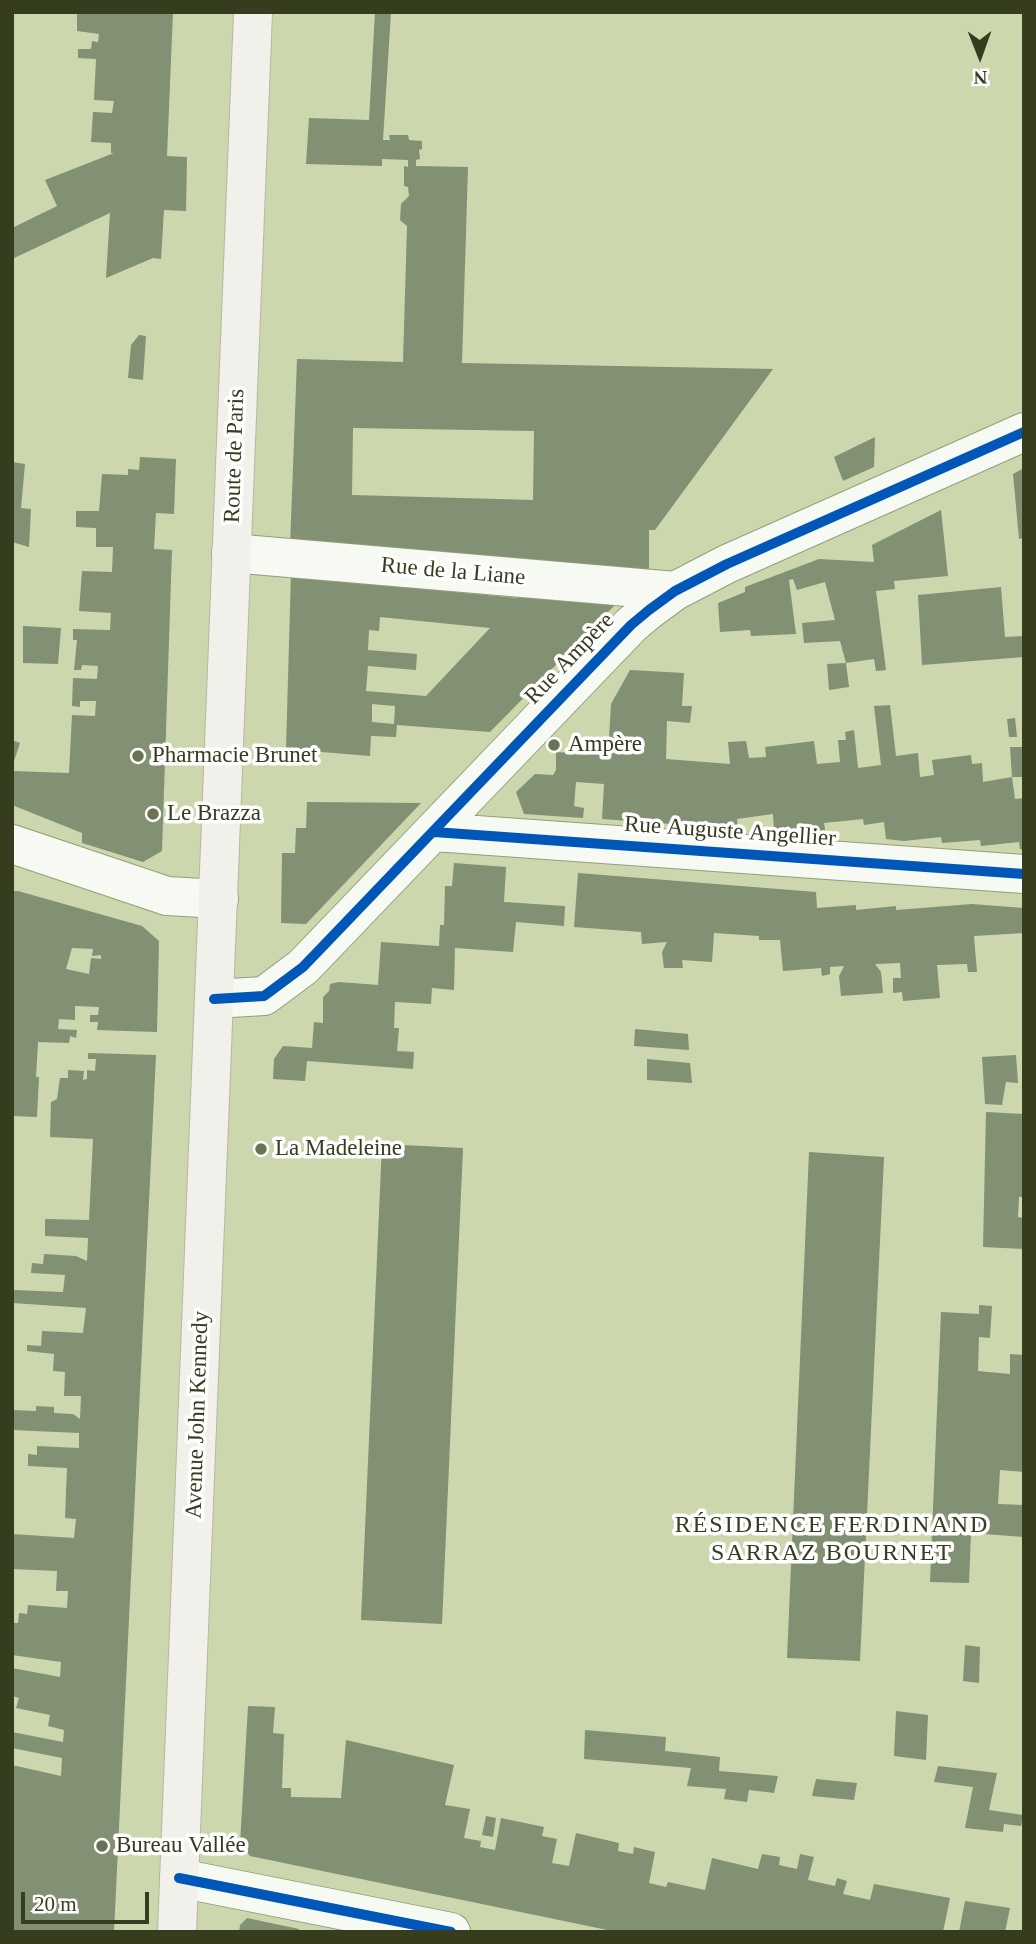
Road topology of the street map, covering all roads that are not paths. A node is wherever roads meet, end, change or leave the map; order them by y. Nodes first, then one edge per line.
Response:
1 (253, 12) edge
2 (1024, 432) edge
3 (231, 553) junction
4 (676, 591) junction
5 (434, 832) junction
6 (12, 844) edge
7 (1024, 874) edge
8 (219, 899) junction
9 (214, 999) junction
10 (179, 1878) junction
11 (177, 1932) edge
12 (451, 1932) edge

1 - 3 main road, Route de Paris
2 - 4 street, Rue Ampère
3 - 4 street, Rue de la Liane
3 - 8 main road, Route de Paris
4 - 5 street, Rue Ampère
5 - 7 street, Rue Auguste Angellier
5 - 9 street, Rue Ampère
6 - 8 street
8 - 9 main road, Avenue John Kennedy
9 - 10 main road, Avenue John Kennedy
10 - 11 main road, Avenue John Kennedy
10 - 12 street

